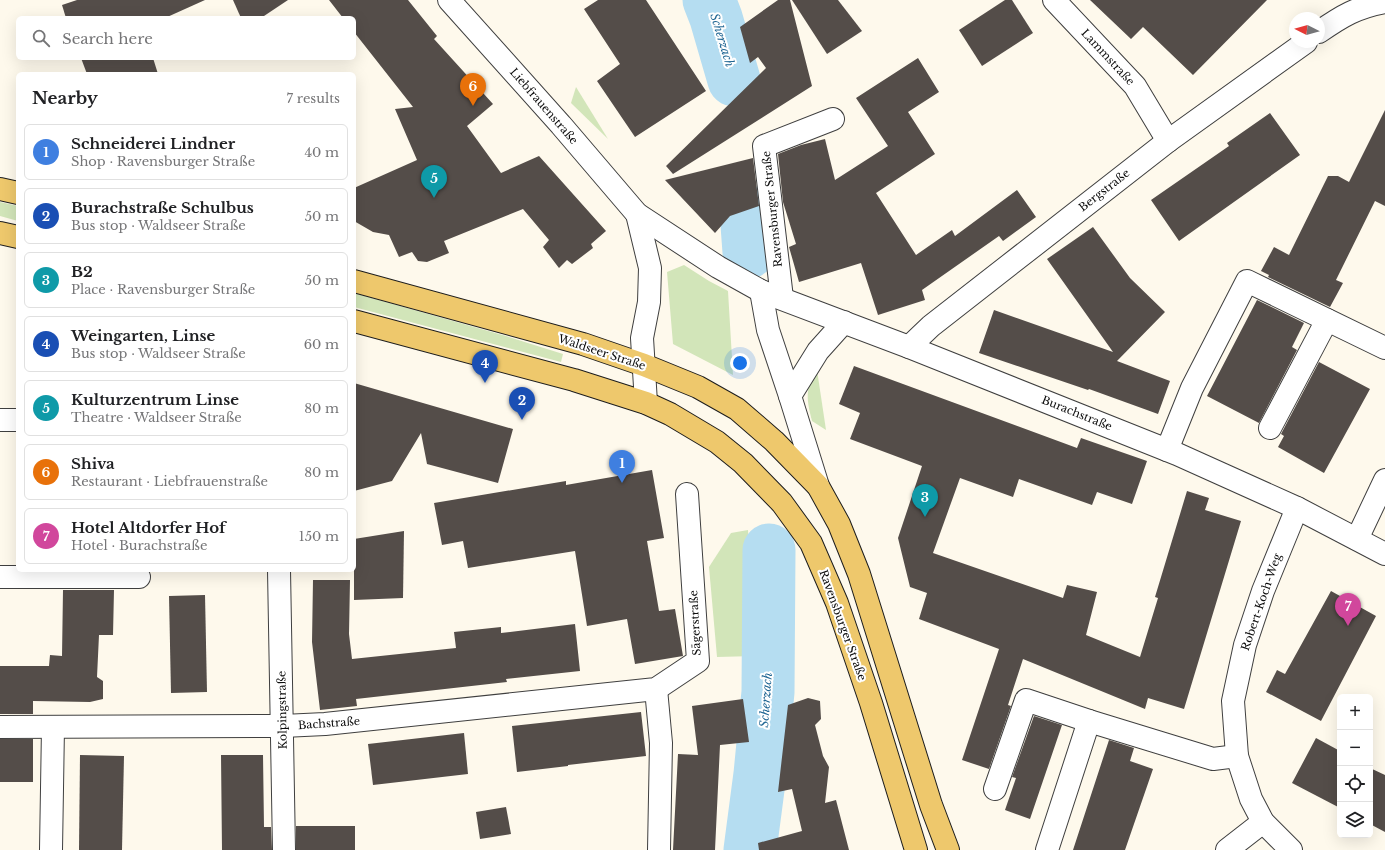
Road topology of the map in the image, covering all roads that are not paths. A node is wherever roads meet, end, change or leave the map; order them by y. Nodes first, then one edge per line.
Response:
1 (449, 0) edge
2 (1054, 0) edge
3 (1385, 2) edge
4 (1325, 28) edge
5 (1298, 48) edge
6 (833, 119) dead end
7 (1168, 141) junction
8 (0, 188) edge
9 (16, 192) edge
10 (637, 214) junction
11 (0, 233) edge
12 (16, 237) edge
13 (356, 282) edge
14 (761, 290) junction
15 (782, 298) junction
16 (1327, 320) junction
17 (356, 322) edge
18 (844, 322) junction
19 (909, 346) junction
20 (1385, 348) edge
21 (644, 365) junction
22 (790, 396) junction
23 (646, 403) junction
24 (0, 420) edge
25 (16, 420) edge
26 (1270, 428) dead end
27 (1167, 450) junction
28 (1385, 480) edge
29 (818, 486) junction
30 (687, 494) dead end
31 (1297, 508) junction
32 (1357, 539) junction
33 (1385, 554) edge
34 (279, 572) edge
35 (0, 576) edge
36 (139, 577) dead end
37 (656, 689) junction
38 (1090, 721) junction
39 (283, 726) junction
40 (0, 727) edge
41 (53, 728) junction
42 (1237, 756) junction
43 (995, 789) dead end
44 (1263, 822) junction
45 (51, 850) edge
46 (284, 850) edge
47 (659, 850) edge
48 (916, 850) edge
49 (948, 850) edge
50 (1047, 850) edge
51 (1227, 850) edge
52 (1291, 850) edge

1 - 10 street, Liebfrauenstraße
2 - 7 street, Lammstraße
3 - 4 street
5 - 7 street, Bergstraße
6 - 15 street, Ravensburger Straße
7 - 19 street, Bergstraße
8 - 9 main road
10 - 14 street, Liebfrauenstraße
10 - 21 street, Liebfrauenstraße
11 - 12 main road
13 - 21 main road, Waldseer Straße
14 - 15 street, Burachstraße
14 - 22 street
15 - 18 street, Burachstraße
16 - 20 street
16 - 26 street
16 - 27 street
17 - 23 main road
18 - 19 street, Burachstraße
18 - 22 street
19 - 27 street, Burachstraße
21 - 23 street, Liebfrauenstraße
21 - 29 main road, Waldseer Straße
22 - 29 street
23 - 48 main road, Ravensburger Straße
24 - 25 street
27 - 31 street, Burachstraße
28 - 32 street
29 - 49 main road
30 - 37 street, Sägerstraße
31 - 32 street, Burachstraße
31 - 42 street, Robert-Koch-Weg
32 - 33 street, Burachstraße
34 - 39 street, Kolpingstraße
35 - 36 street
37 - 39 street, Bachstraße
37 - 47 street
38 - 42 street
38 - 43 street
38 - 50 street
39 - 41 street, Bachstraße
39 - 46 street, Kolpingstraße
40 - 41 street, Bachstraße
41 - 45 street
42 - 44 street, Robert-Koch-Weg
44 - 51 street
44 - 52 street, Robert-Koch-Weg

